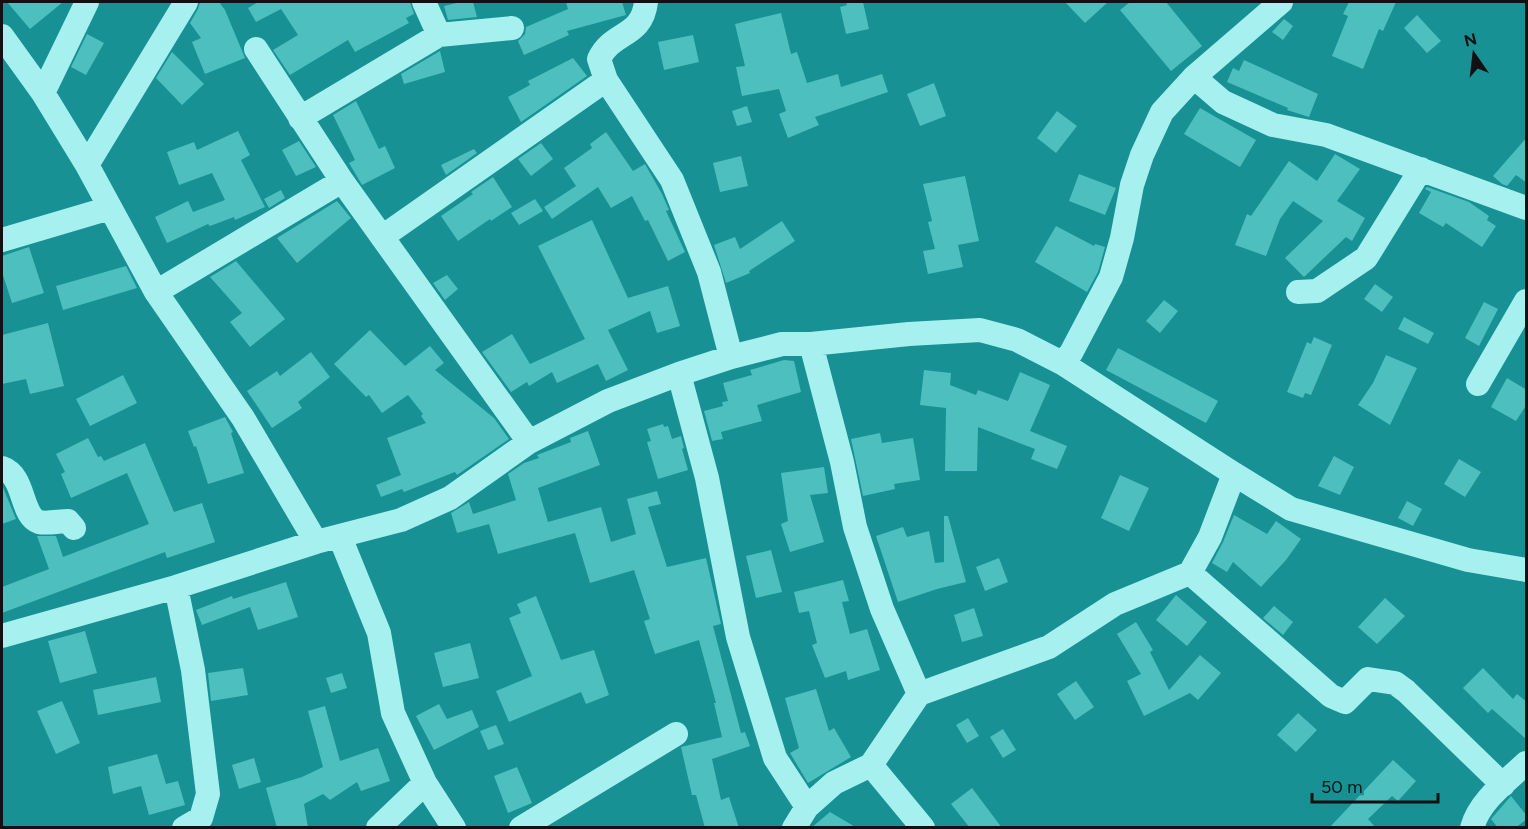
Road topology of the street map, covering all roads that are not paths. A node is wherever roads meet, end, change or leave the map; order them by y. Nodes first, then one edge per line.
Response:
1 (87, 2) edge
2 (186, 2) edge
3 (424, 2) edge
4 (646, 2) edge
5 (1281, 2) edge
6 (512, 28) dead end
7 (439, 35) junction
8 (2, 36) edge
9 (256, 49) dead end
10 (1194, 77) junction
11 (606, 80) junction
12 (43, 93) junction
13 (300, 118) junction
14 (87, 165) junction
15 (1420, 169) junction
16 (342, 181) junction
17 (110, 208) junction
18 (1527, 208) edge
19 (382, 237) junction
20 (2, 240) edge
21 (156, 292) junction
22 (1299, 292) dead end
23 (1527, 301) edge
24 (811, 344) junction
25 (731, 357) junction
26 (1062, 363) junction
27 (679, 374) junction
28 (1478, 384) dead end
29 (529, 441) junction
30 (2, 468) edge
31 (1234, 474) junction
32 (74, 528) dead end
33 (340, 537) junction
34 (316, 542) junction
35 (1527, 570) edge
36 (1190, 573) junction
37 (176, 587) junction
38 (2, 636) edge
39 (919, 694) junction
40 (676, 734) dead end
41 (1527, 763) edge
42 (871, 765) junction
43 (425, 783) junction
44 (1503, 784) junction
45 (807, 807) junction
46 (184, 828) edge
47 (378, 828) edge
48 (454, 828) edge
49 (521, 828) edge
50 (794, 828) edge
51 (923, 828) edge
52 (1472, 828) edge

1 - 12 street
2 - 14 street
3 - 7 street
4 - 11 street
5 - 10 street
6 - 7 street
7 - 13 street
8 - 12 street
9 - 13 street
10 - 15 street
10 - 26 street
11 - 19 street
11 - 25 street
12 - 14 street
13 - 16 street
14 - 17 street
15 - 18 street
15 - 22 street
16 - 19 street
16 - 21 street
17 - 20 street
17 - 21 street
19 - 29 street
21 - 34 street
23 - 28 street
24 - 25 street
24 - 26 street
24 - 39 street
25 - 27 street
26 - 31 street
27 - 29 street
27 - 45 street
29 - 33 street
30 - 32 street
31 - 35 street
31 - 36 street
33 - 34 street
33 - 43 street
34 - 37 street
36 - 39 street
36 - 44 street
37 - 38 street
37 - 46 street
39 - 42 street
40 - 49 street
41 - 44 street
42 - 45 street
42 - 51 street
43 - 47 street
43 - 48 street
44 - 52 street
45 - 50 street

